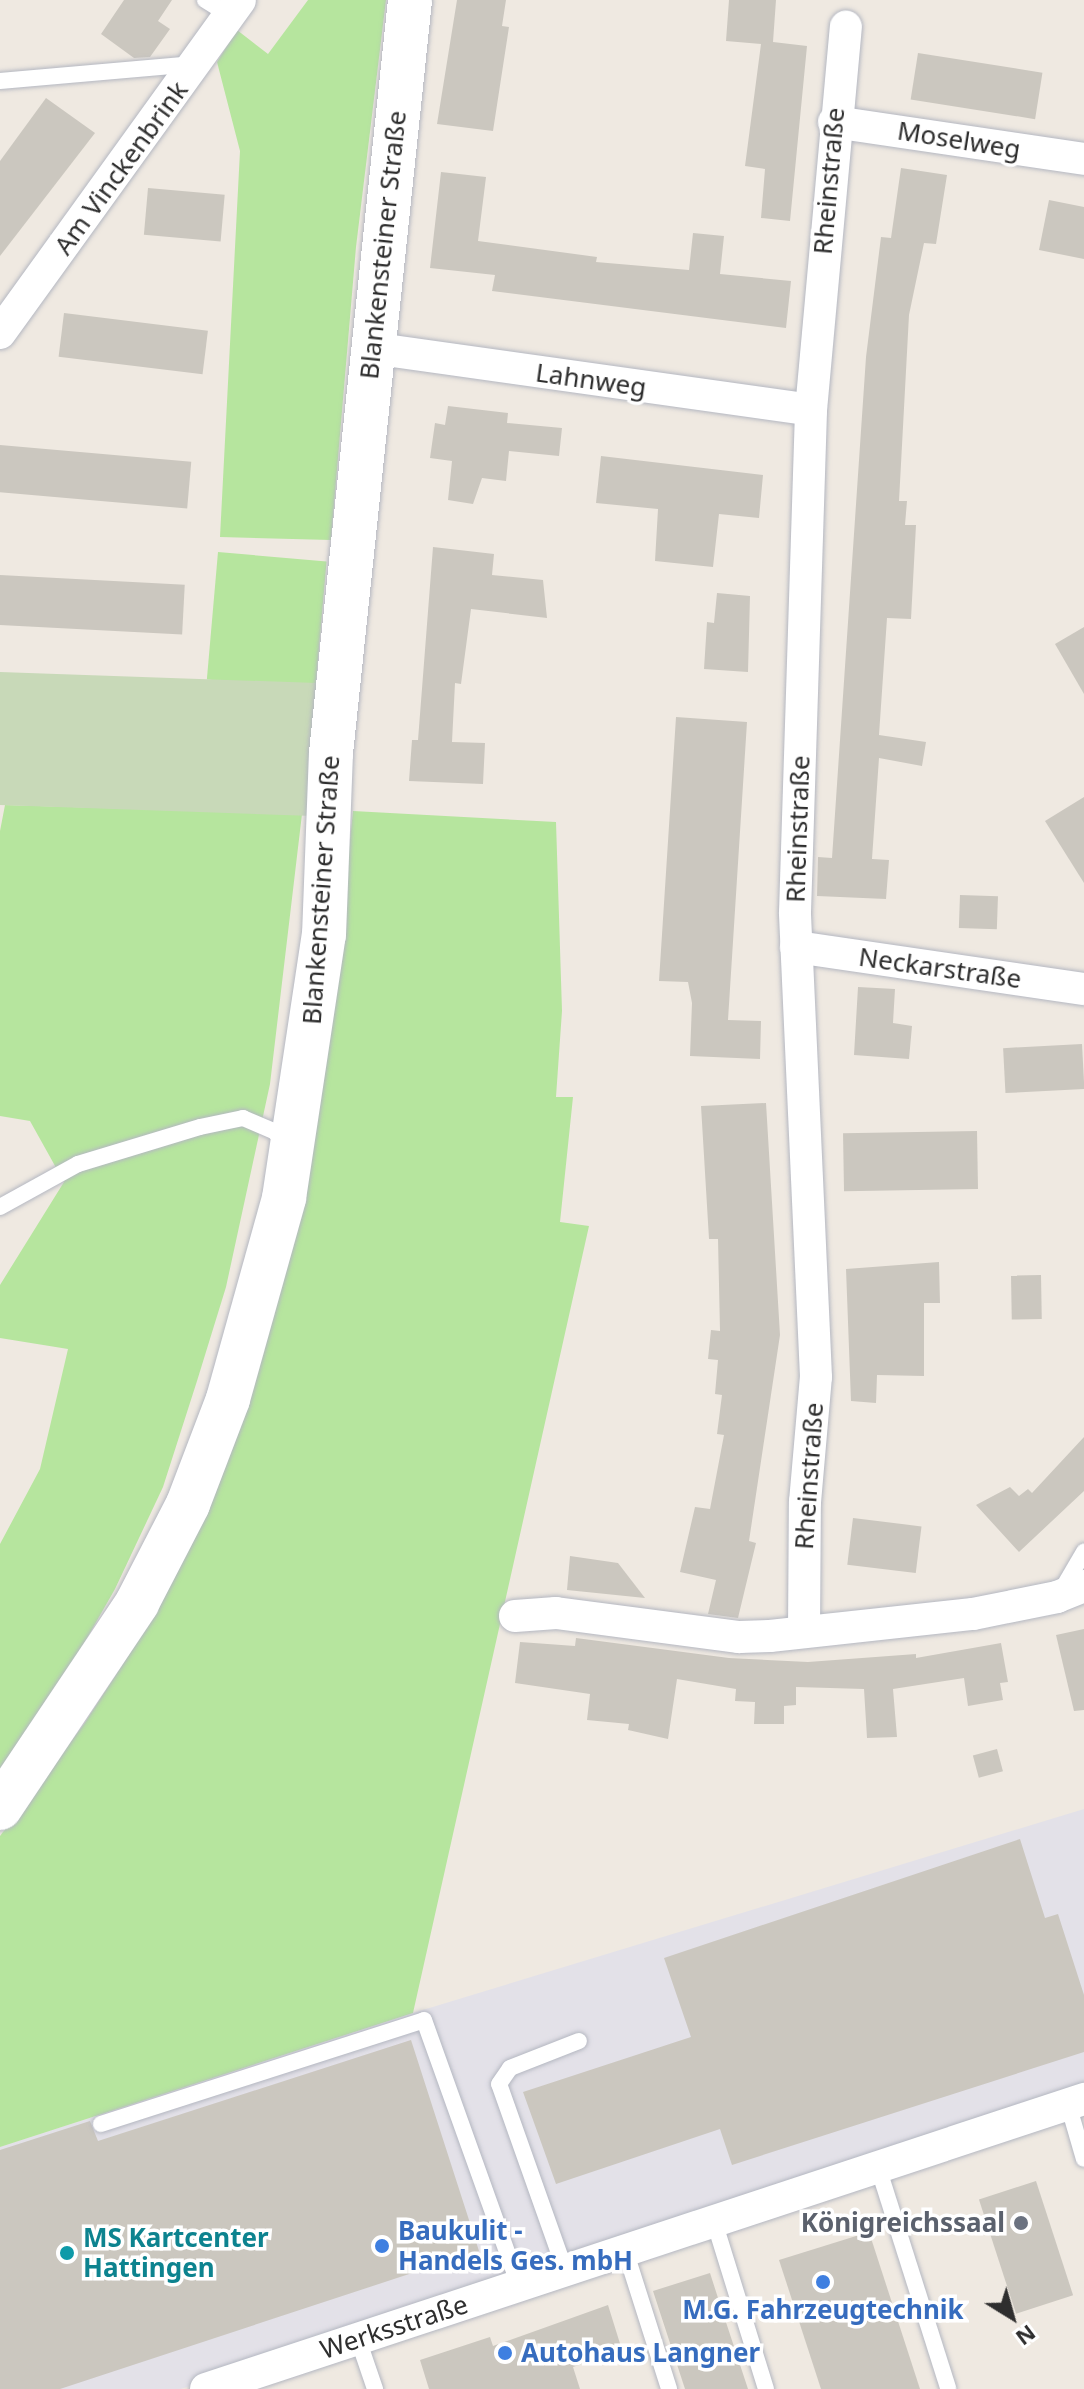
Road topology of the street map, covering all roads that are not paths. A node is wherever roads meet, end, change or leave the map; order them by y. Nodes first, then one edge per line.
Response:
1 (410, 0) edge
2 (225, 5) edge
3 (846, 27) dead end
4 (195, 64) junction
5 (0, 81) edge
6 (834, 122) junction
7 (1084, 159) edge
8 (0, 333) edge
9 (371, 348) junction
10 (811, 410) junction
11 (796, 947) junction
12 (1084, 989) edge
13 (293, 1149) junction
14 (0, 1207) edge
15 (1084, 1552) edge
16 (1071, 1592) edge
17 (515, 1616) dead end
18 (804, 1631) junction
19 (0, 1808) edge
20 (579, 2041) dead end
21 (1076, 2101) edge
22 (101, 2124) dead end
23 (1084, 2159) edge
24 (878, 2167) junction
25 (714, 2221) junction
26 (625, 2250) junction
27 (565, 2270) junction
28 (519, 2286) junction
29 (358, 2339) junction
30 (948, 2388) edge
31 (206, 2389) edge
32 (375, 2389) edge
33 (669, 2389) edge
34 (766, 2389) edge

1 - 9 main road, Blankensteiner Straße
2 - 4 street, Am Vinckenbrink
3 - 6 street, Rheinstraße
4 - 5 lane
4 - 8 street, Am Vinckenbrink
6 - 7 street, Moselweg
6 - 10 street, Rheinstraße
9 - 10 street, Lahnweg
9 - 13 main road, Blankensteiner Straße
10 - 11 street, Rheinstraße
11 - 12 street, Neckarstraße
11 - 18 street, Rheinstraße
13 - 14 lane
13 - 19 main road, Blankensteiner Straße
15 - 16 lane
16 - 18 street
17 - 18 street
20 - 27 lane
21 - 23 lane
21 - 24 street, Werksstraße
22 - 28 lane
24 - 25 street, Werksstraße
24 - 30 lane
25 - 26 street, Werksstraße
25 - 34 lane
26 - 27 street, Werksstraße
26 - 33 lane
27 - 28 street, Werksstraße
28 - 29 street, Werksstraße
29 - 31 street, Werksstraße
29 - 32 lane

